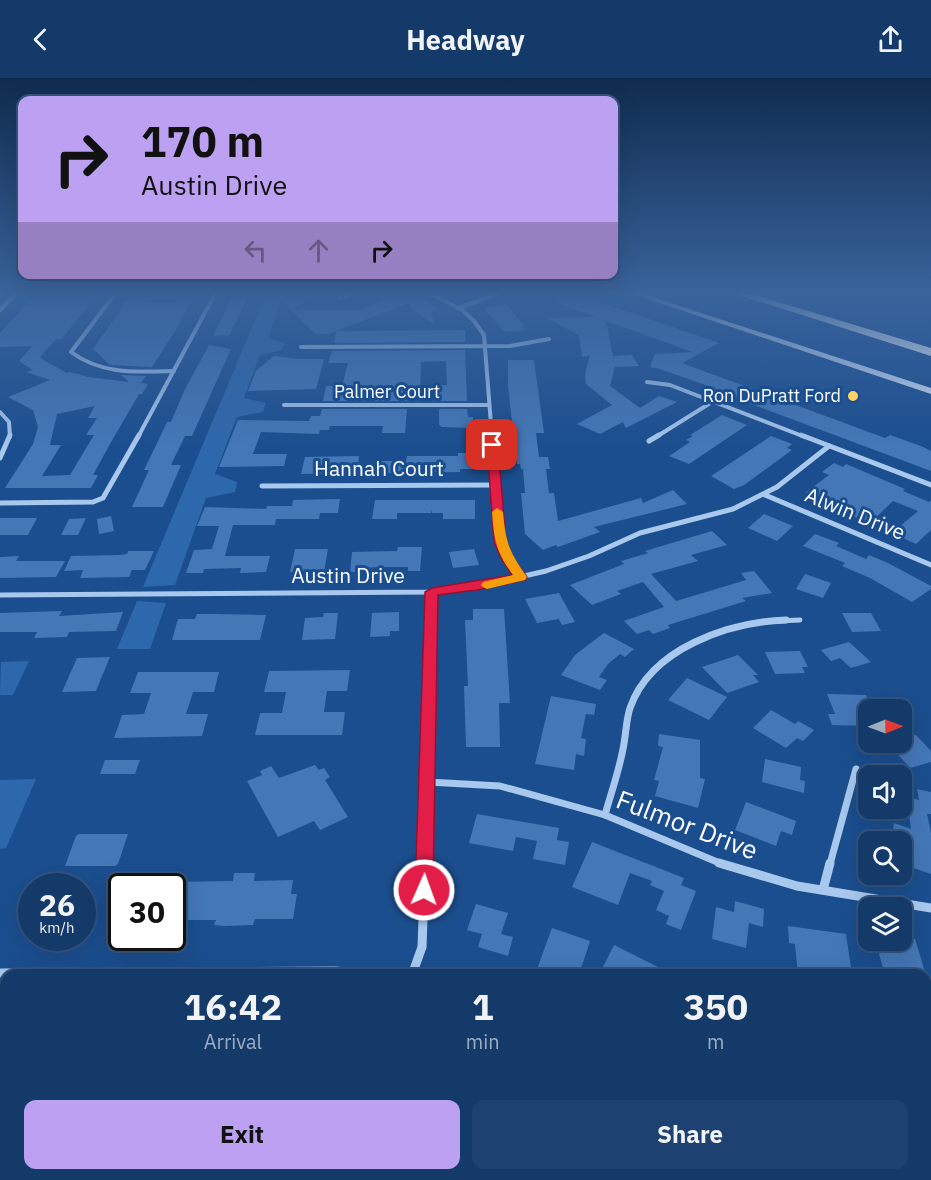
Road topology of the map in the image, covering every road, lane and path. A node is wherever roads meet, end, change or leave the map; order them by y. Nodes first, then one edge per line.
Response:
1 (76, 345) edge
2 (188, 345) edge
3 (498, 345) edge
4 (792, 345) edge
5 (909, 345) edge
6 (486, 346) junction
7 (301, 347) dead end
8 (931, 352) edge
9 (174, 371) junction
10 (647, 382) dead end
11 (931, 391) edge
12 (712, 402) junction
13 (284, 405) dead end
14 (489, 405) junction
15 (0, 412) edge
16 (649, 441) dead end
17 (829, 446) junction
18 (0, 458) edge
19 (495, 485) junction
20 (931, 485) edge
21 (262, 486) dead end
22 (765, 495) junction
23 (0, 503) edge
24 (931, 565) edge
25 (521, 577) junction
26 (432, 592) junction
27 (0, 595) edge
28 (800, 620) dead end
29 (856, 770) dead end
30 (428, 782) junction
31 (605, 815) junction
32 (823, 890) junction
33 (931, 908) edge
34 (414, 969) edge

1 - 9 street
2 - 9 street
3 - 6 street
4 - 11 street
5 - 8 highway
6 - 7 street
6 - 14 street
9 - 23 street
10 - 12 street
12 - 16 street
12 - 17 street
13 - 14 street, Palmer Court
14 - 19 street
15 - 18 street
17 - 20 street
17 - 22 street, Austin Drive
19 - 21 street, Hannah Court
19 - 25 street
22 - 24 street, Alwin Drive
22 - 25 street, Austin Drive
25 - 26 street, Austin Drive
26 - 27 street, Austin Drive
26 - 30 street
28 - 31 street
29 - 32 street
30 - 31 street, Fulmor Drive
30 - 34 street
31 - 32 street, Fulmor Drive
32 - 33 street, Fulmor Drive

